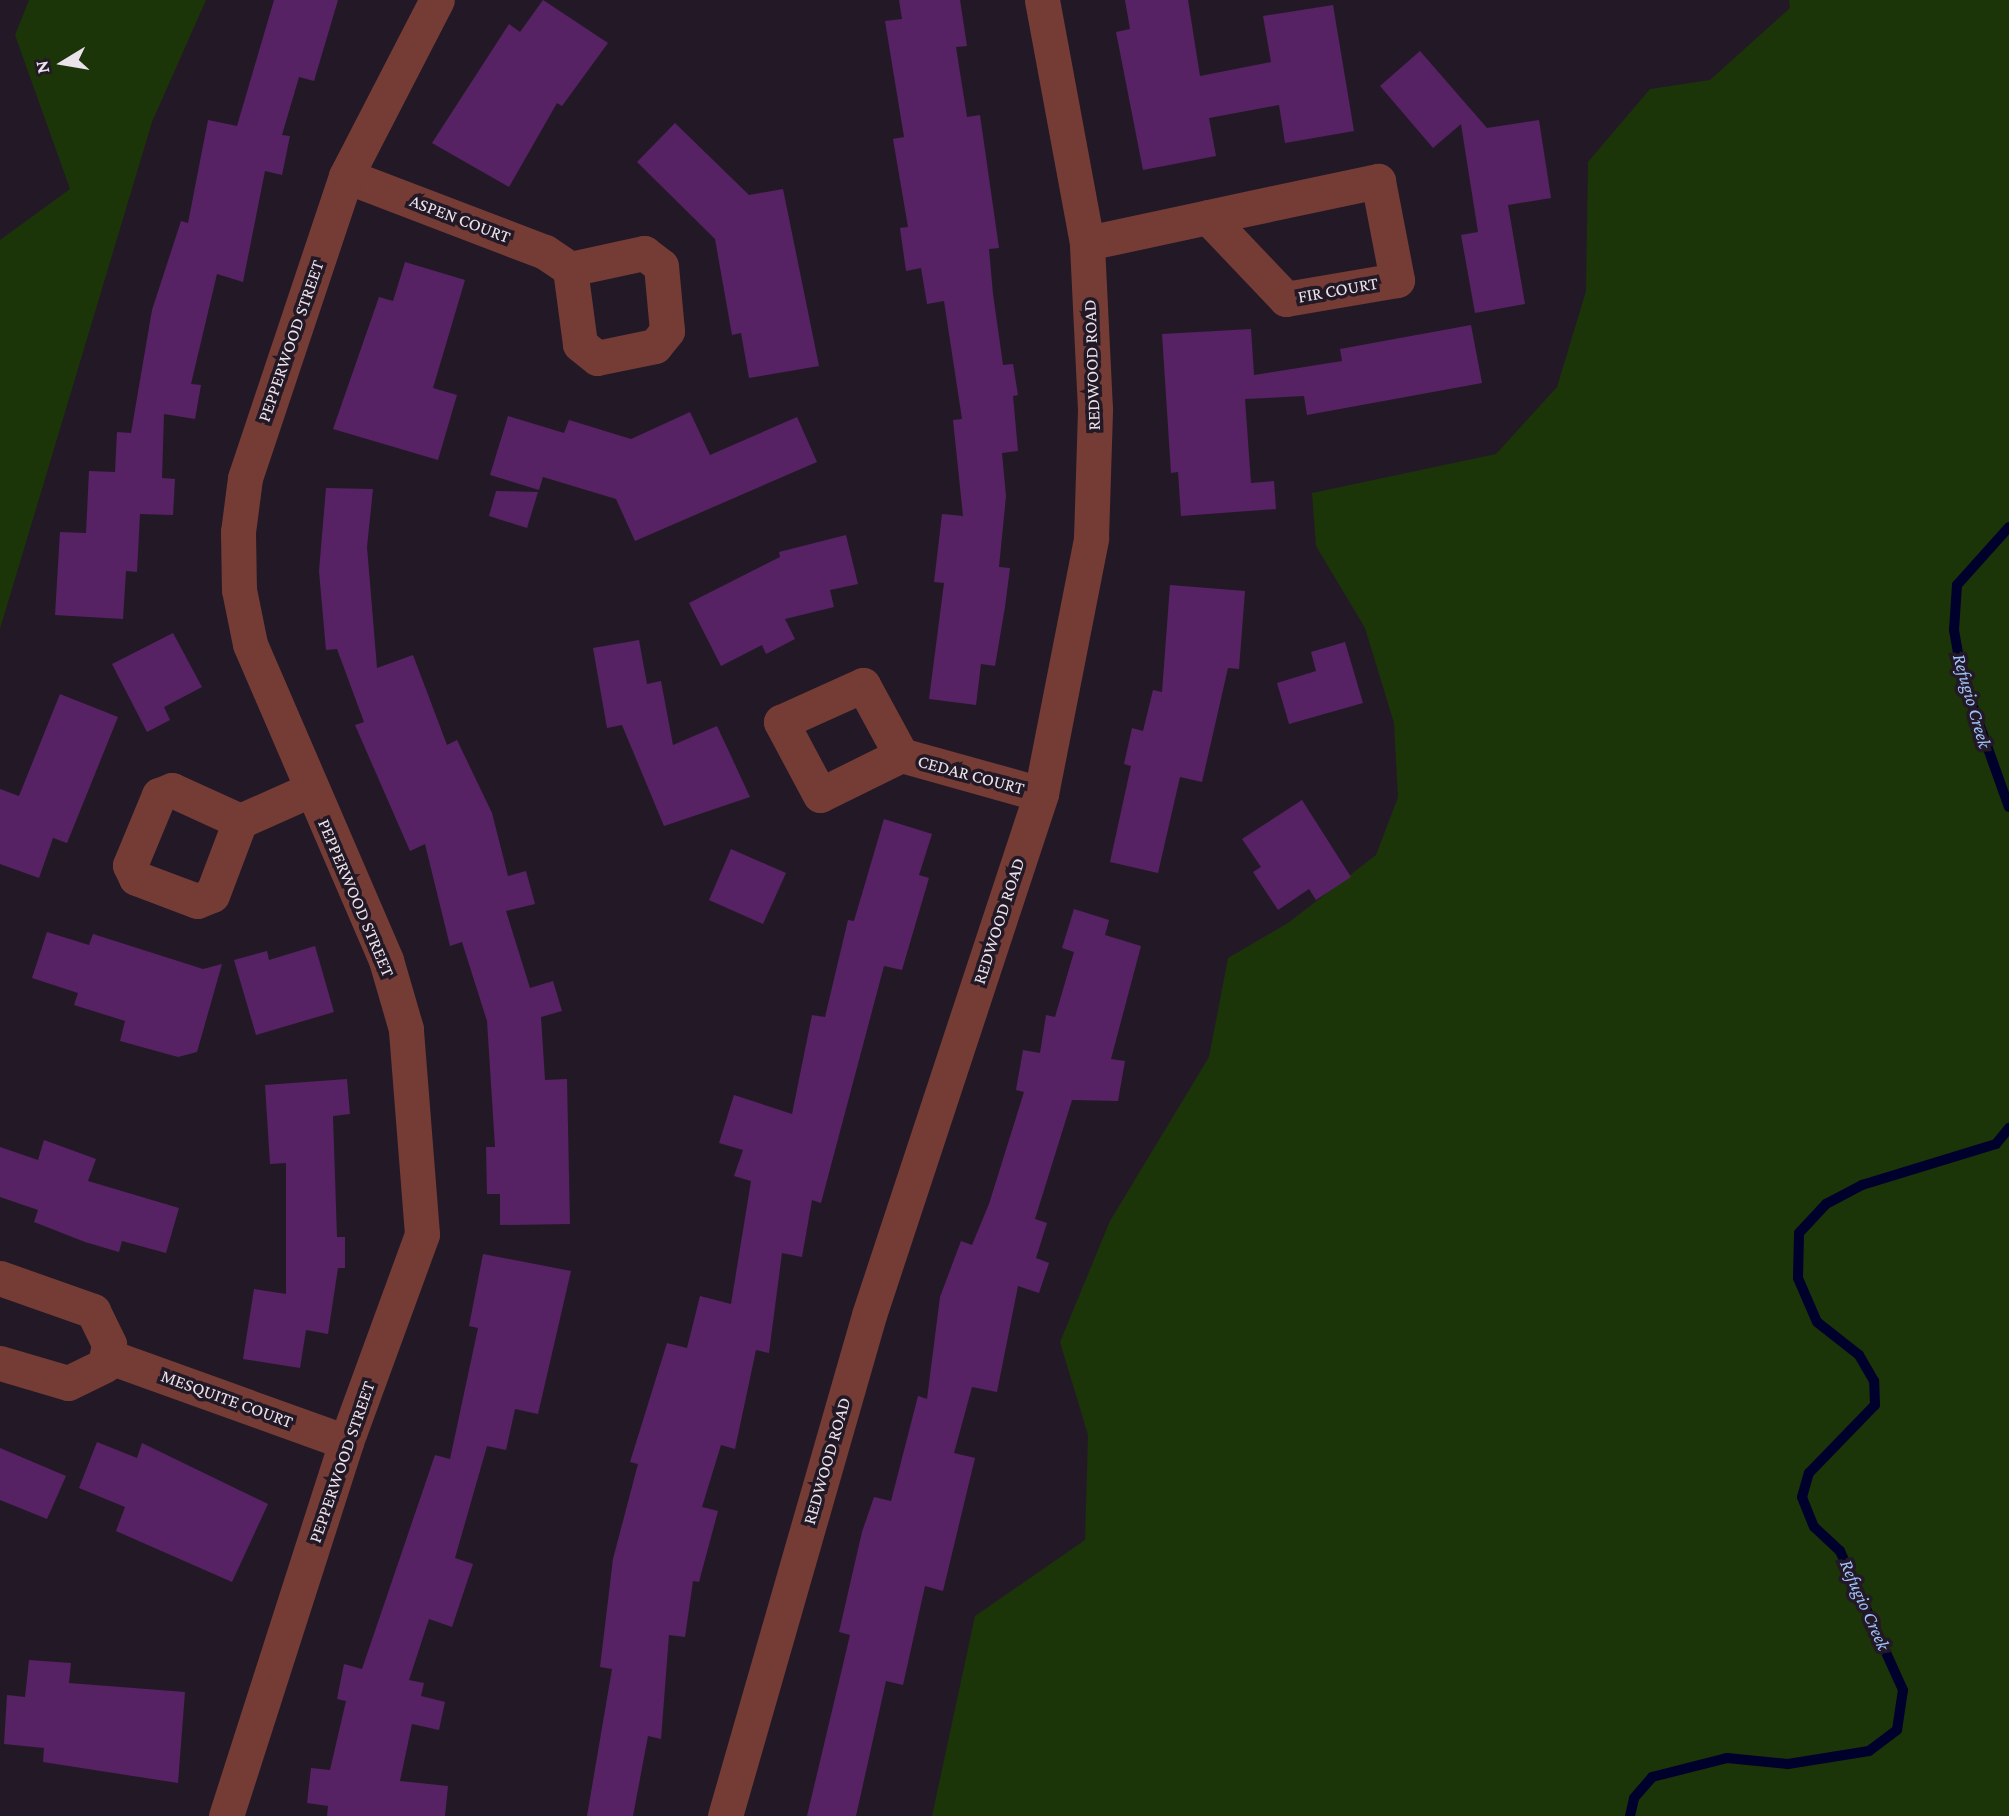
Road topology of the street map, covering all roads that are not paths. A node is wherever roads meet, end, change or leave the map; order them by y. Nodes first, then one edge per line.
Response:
1 (436, 0) edge
2 (1042, 0) edge
3 (346, 176) junction
4 (1208, 217) junction
5 (1087, 243) junction
6 (570, 269) dead end
7 (901, 755) dead end
8 (310, 790) junction
9 (1041, 794) junction
10 (240, 821) dead end
11 (0, 1278) edge
12 (107, 1356) junction
13 (0, 1363) edge
14 (346, 1442) junction
15 (226, 1816) edge
16 (725, 1816) edge

1 - 3 street, PEPPERWOOD STREET
2 - 5 street, REDWOOD ROAD
3 - 6 street, ASPEN COURT
3 - 8 street, PEPPERWOOD STREET
4 - 4 street, FIR COURT
4 - 5 street, FIR COURT
5 - 9 street, REDWOOD ROAD
7 - 9 street, CEDAR COURT
8 - 10 street
8 - 14 street, PEPPERWOOD STREET
9 - 16 street, REDWOOD ROAD
11 - 12 street
12 - 13 street
12 - 14 street, MESQUITE COURT
14 - 15 street, PEPPERWOOD STREET

